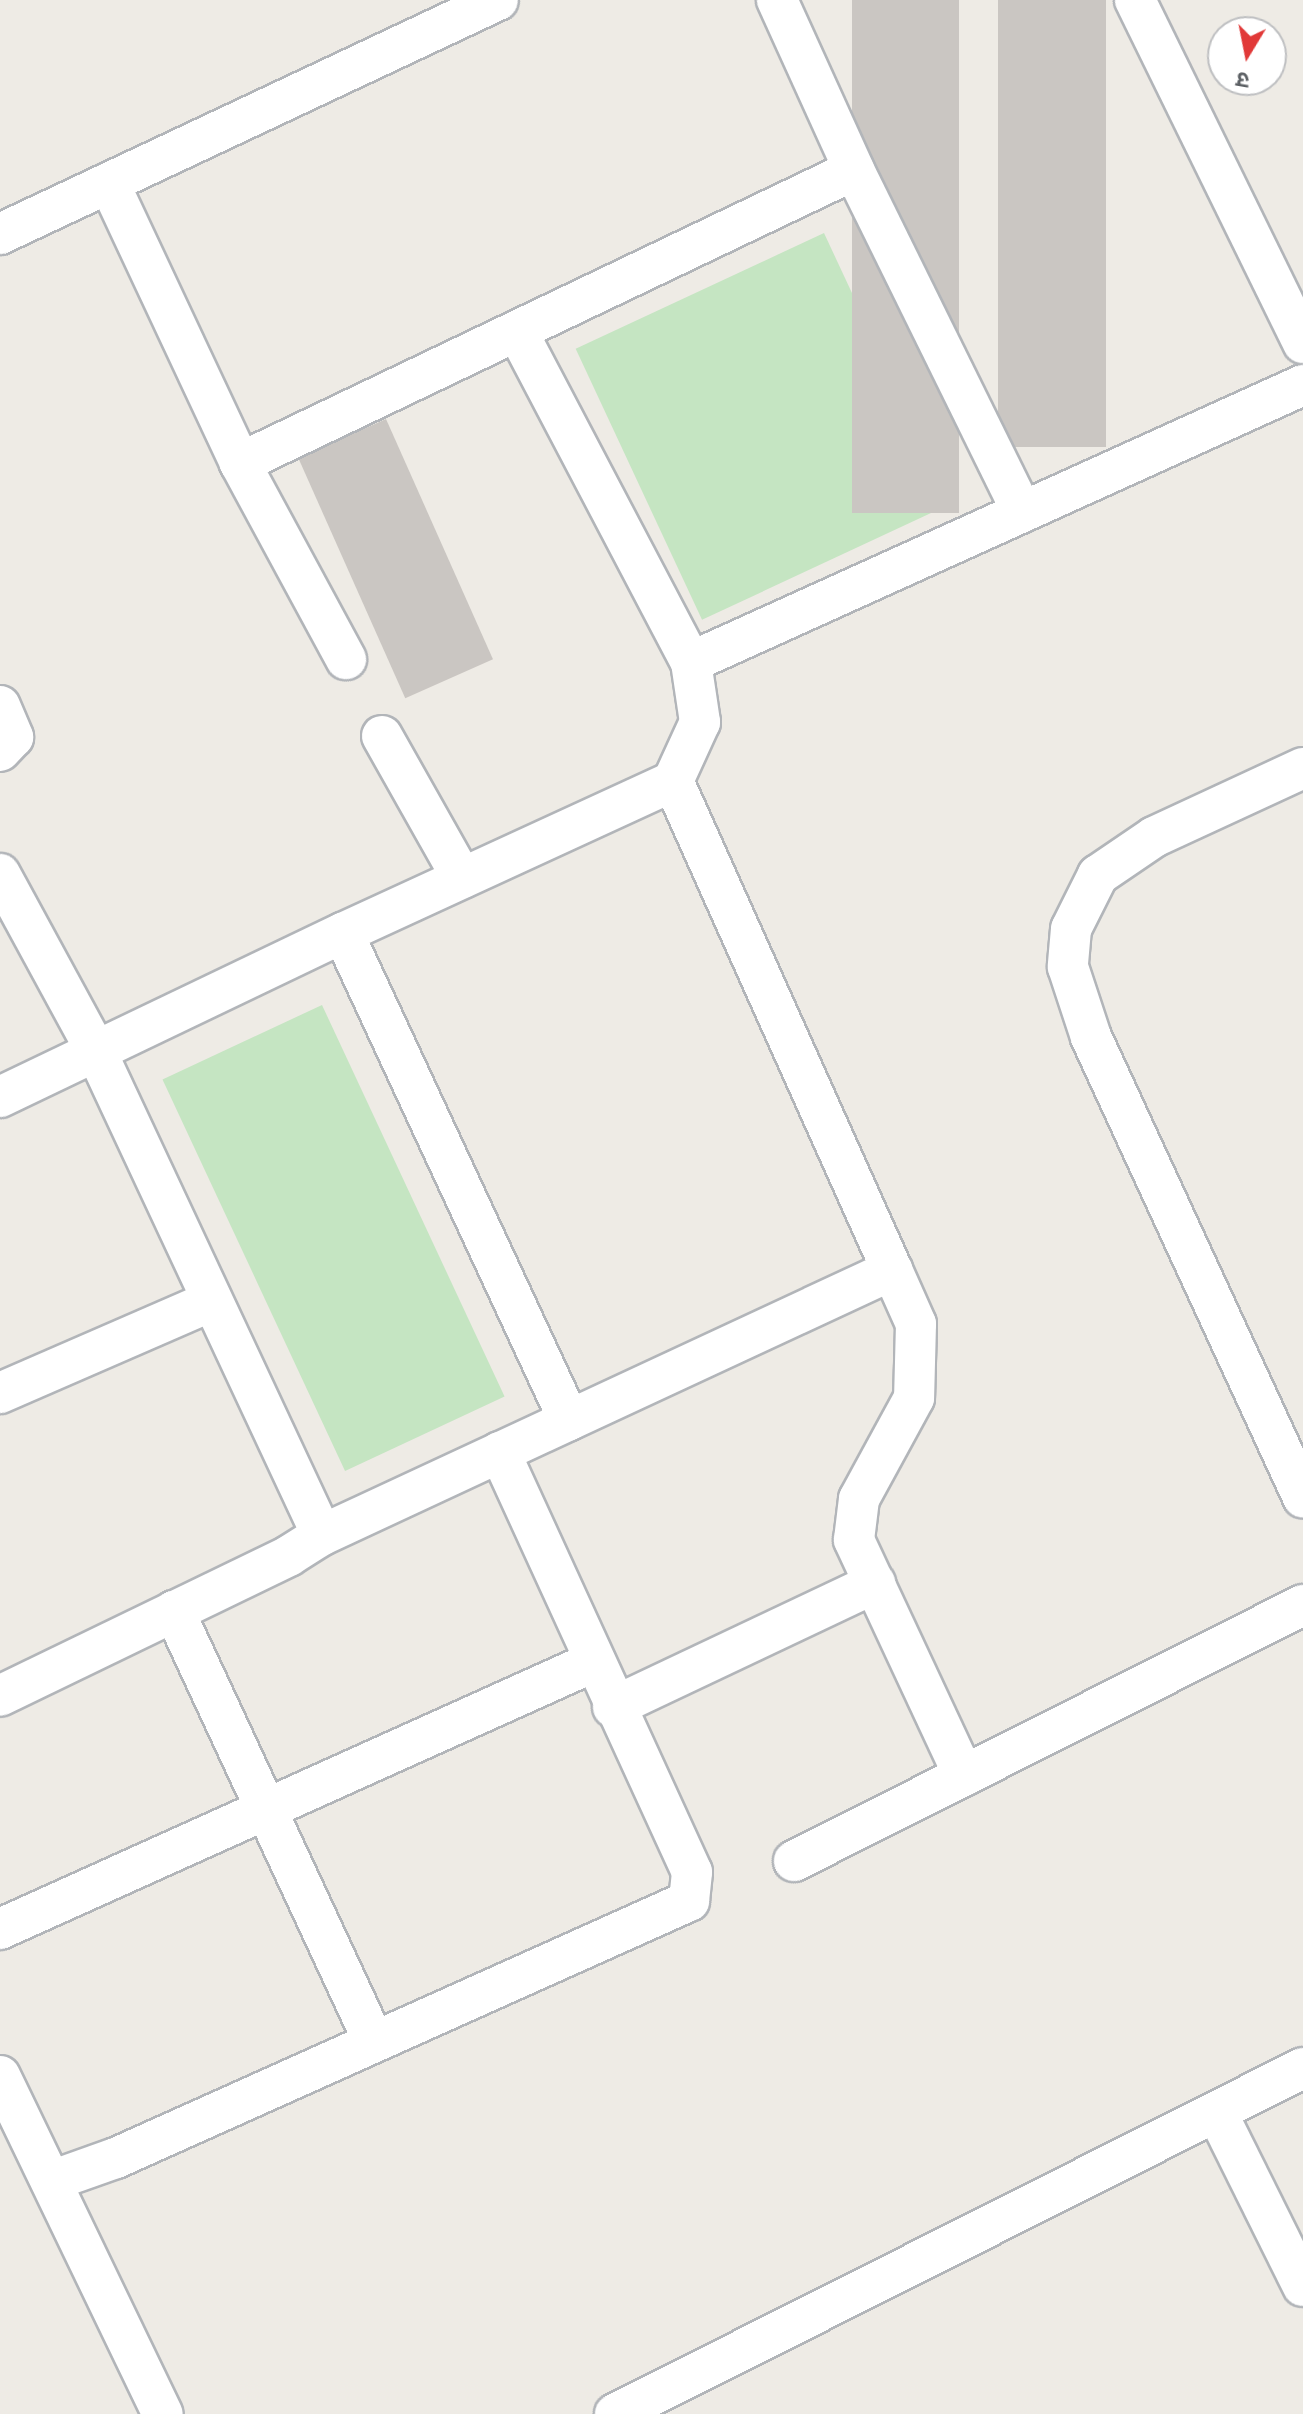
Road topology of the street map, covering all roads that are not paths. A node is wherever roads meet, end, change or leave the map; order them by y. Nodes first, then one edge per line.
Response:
1 (498, 0) edge
2 (777, 0) edge
3 (1135, 0) edge
4 (854, 170) junction
5 (109, 183) junction
6 (0, 234) edge
7 (517, 331) junction
8 (1303, 343) edge
9 (1303, 385) edge
10 (240, 463) junction
11 (1022, 512) junction
12 (346, 659) dead end
13 (691, 662) junction
14 (0, 706) edge
15 (382, 736) dead end
16 (0, 751) edge
17 (1303, 768) edge
18 (673, 781) junction
19 (0, 874) edge
20 (462, 878) junction
21 (343, 933) junction
22 (95, 1049) junction
23 (0, 1097) edge
24 (892, 1270) junction
25 (212, 1301) junction
26 (0, 1393) edge
27 (569, 1420) junction
28 (500, 1452) junction
29 (1303, 1497) edge
30 (322, 1535) junction
31 (875, 1583) junction
32 (1303, 1605) edge
33 (174, 1611) junction
34 (593, 1662) junction
35 (0, 1696) edge
36 (613, 1707) junction
37 (964, 1776) junction
38 (267, 1809) junction
39 (794, 1861) dead end
40 (0, 1929) edge
41 (374, 2042) junction
42 (1303, 2068) edge
43 (0, 2076) edge
44 (1217, 2113) junction
45 (12, 2124) edge
46 (51, 2181) junction
47 (1303, 2286) edge
48 (163, 2414) edge
49 (615, 2414) edge

1 - 5 street
2 - 4 street
3 - 8 street
4 - 7 street
4 - 11 street
5 - 6 street
5 - 10 street
7 - 10 street
7 - 13 street
9 - 11 street
10 - 12 street
11 - 13 street
13 - 18 street
14 - 16 street
15 - 20 street
17 - 29 street
18 - 20 street
18 - 24 street
19 - 22 street
20 - 21 street
21 - 22 street
21 - 27 street
22 - 23 street
22 - 25 street
24 - 27 street
24 - 31 street
25 - 26 street
25 - 30 street
27 - 28 street
28 - 30 street
28 - 34 street
30 - 33 street
31 - 36 street
31 - 37 street
32 - 37 street
33 - 35 street
33 - 38 street
34 - 36 street
34 - 38 street
36 - 41 street
37 - 39 street
38 - 40 street
38 - 41 street
41 - 46 street
42 - 44 street
43 - 45 street
44 - 47 street
44 - 49 street
45 - 46 street
46 - 48 street

